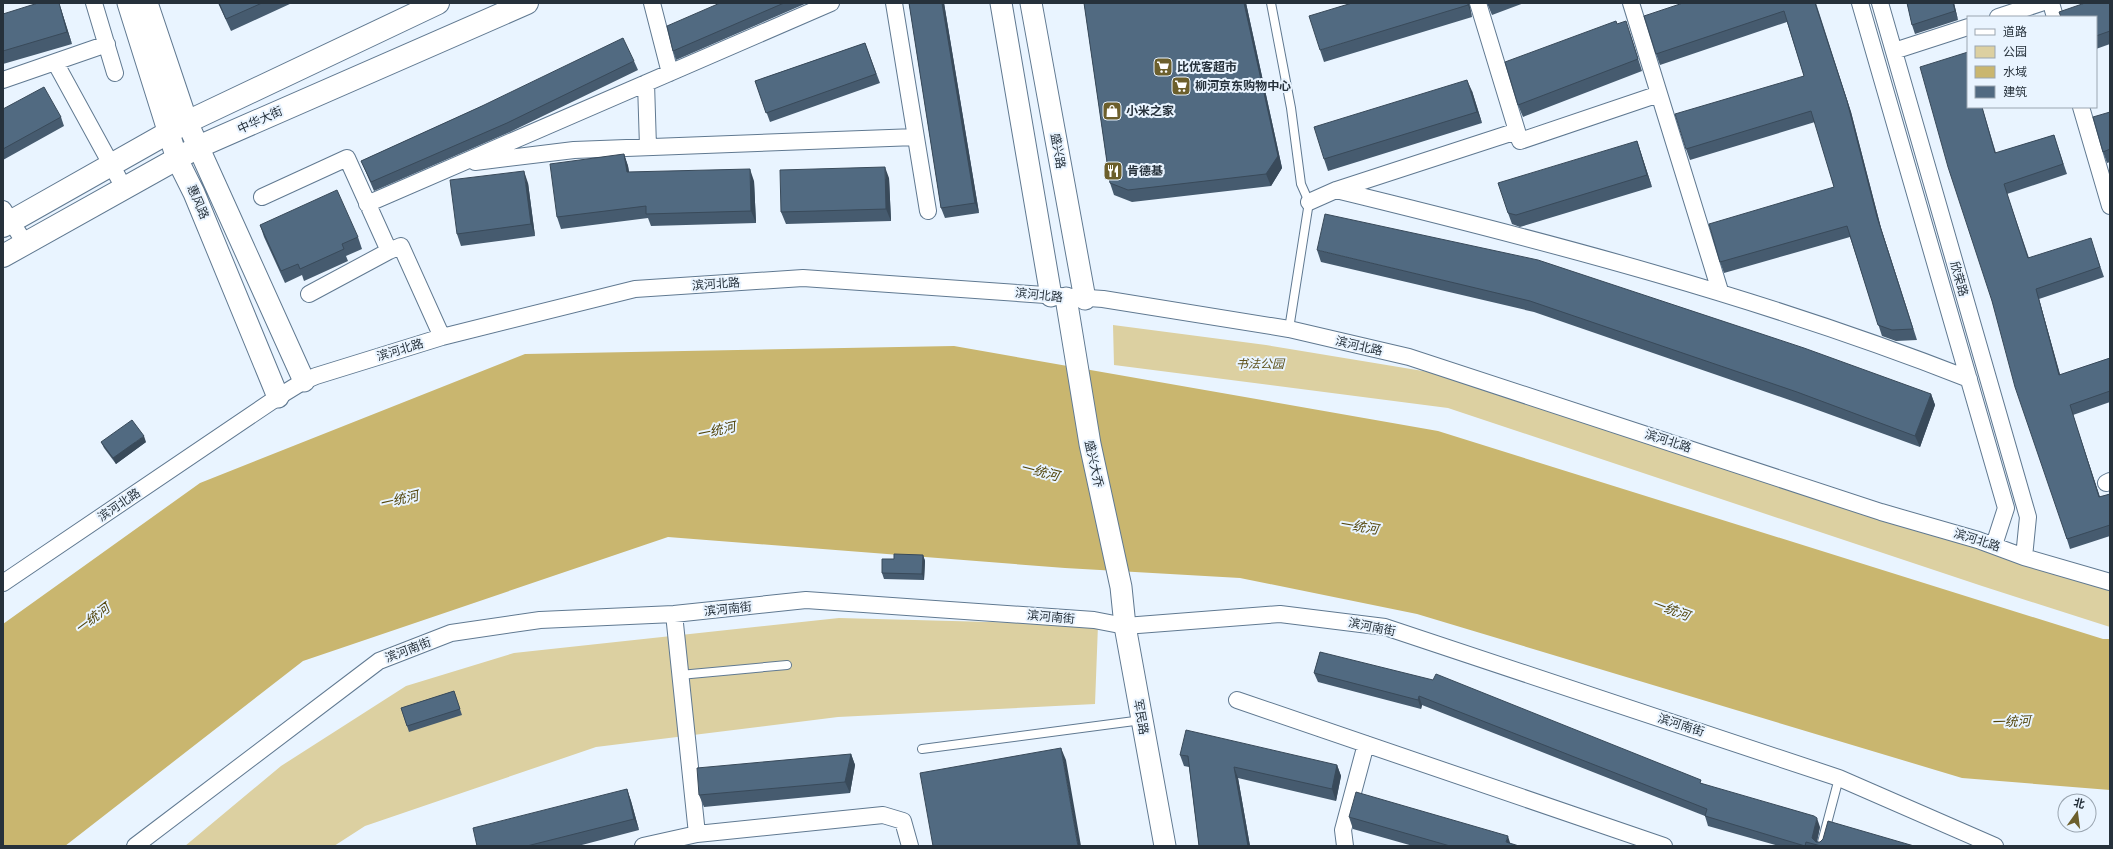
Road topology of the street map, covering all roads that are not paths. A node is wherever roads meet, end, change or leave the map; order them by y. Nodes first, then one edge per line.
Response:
1 (94, 3) edge
2 (128, 3) edge
3 (147, 3) edge
4 (438, 3) edge
5 (527, 3) edge
6 (652, 3) edge
7 (831, 3) edge
8 (894, 3) edge
9 (1001, 3) edge
10 (1031, 3) edge
11 (1271, 3) edge
12 (1478, 3) edge
13 (1631, 3) edge
14 (1860, 3) edge
15 (1880, 3) edge
16 (2041, 3) edge
17 (2051, 3) edge
18 (2001, 16) edge
19 (2055, 16) edge
20 (1967, 27) edge
21 (106, 44) junction
22 (1894, 51) junction
23 (55, 62) junction
24 (670, 72) junction
25 (115, 73) dead end
26 (3, 80) edge
27 (646, 83) junction
28 (1659, 94) junction
29 (2081, 108) edge
30 (187, 122) junction
31 (1517, 131) junction
32 (169, 134) junction
33 (916, 137) junction
34 (198, 147) junction
35 (648, 147) junction
36 (177, 159) junction
37 (112, 164) junction
38 (458, 165) junction
39 (124, 188) junction
40 (1336, 190) junction
41 (262, 197) dead end
42 (1309, 202) junction
43 (367, 204) junction
44 (2110, 206) edge
45 (928, 210) dead end
46 (6, 219) edge
47 (26, 243) junction
48 (388, 251) junction
49 (3, 256) edge
50 (1720, 292) junction
51 (310, 294) dead end
52 (1067, 297) junction
53 (1289, 329) junction
54 (442, 337) junction
55 (1969, 379) junction
56 (304, 381) junction
57 (278, 398) junction
58 (1994, 546) junction
59 (2024, 557) junction
60 (2110, 582) edge
61 (3, 583) edge
62 (1121, 587) joint
63 (674, 614) junction
64 (1125, 626) junction
65 (787, 665) dead end
66 (680, 675) junction
67 (1237, 700) dead end
68 (1142, 720) junction
69 (1366, 744) junction
70 (922, 748) dead end
71 (1839, 778) junction
72 (697, 834) junction
73 (136, 846) edge
74 (643, 846) edge
75 (910, 846) edge
76 (1165, 846) edge
77 (1345, 846) edge
78 (1664, 846) edge
79 (1821, 846) edge
80 (1995, 846) edge

1 - 21 street
2 - 32 street, 惠风路
3 - 30 street
4 - 30 main road
5 - 34 main road, 中华大街
6 - 24 street
7 - 24 street
8 - 33 street
9 - 52 street
10 - 52 street, 盛兴路
11 - 42 lane
12 - 31 street
13 - 28 street
14 - 55 street, 欣荣路
15 - 22 street, 欣荣路
16 - 18 street
17 - 19 street
20 - 22 street
21 - 23 street
21 - 25 street
22 - 59 street, 欣荣路
23 - 26 street
23 - 37 street
24 - 27 street
27 - 35 street
27 - 38 street
28 - 31 street
28 - 50 street
29 - 44 street
30 - 32 main road
30 - 34 street
31 - 40 street
32 - 36 street, 惠风路
32 - 37 main road
33 - 35 street
33 - 45 street
34 - 36 main road, 中华大街
34 - 56 street
35 - 38 street
36 - 39 main road, 中华大街
36 - 57 street, 惠风路
37 - 39 street
37 - 46 main road
38 - 43 street
39 - 47 main road, 中华大街
40 - 42 street
40 - 50 street
41 - 43 street
42 - 53 lane
43 - 48 street
46 - 47 street
47 - 49 main road, 中华大街
48 - 51 street
48 - 54 street
50 - 55 street
52 - 53 street, 滨河北路
52 - 54 street, 滨河北路
52 - 62 street, 盛兴大乔
53 - 58 street, 滨河北路
54 - 56 street, 滨河北路
55 - 58 street, 欣荣路
56 - 57 street, 滨河北路
57 - 61 street, 滨河北路
58 - 59 street, 滨河北路
59 - 60 street, 滨河北路
62 - 64 street, 军民路
63 - 64 street, 滨河南街
63 - 66 street
63 - 73 street, 滨河南街
64 - 68 street, 军民路
64 - 71 street, 滨河南街
65 - 66 lane
66 - 72 street
67 - 69 street
68 - 70 lane
68 - 76 street, 军民路
69 - 77 street
69 - 78 street
71 - 79 lane
71 - 80 street, 滨河南街
72 - 74 street
72 - 75 street

